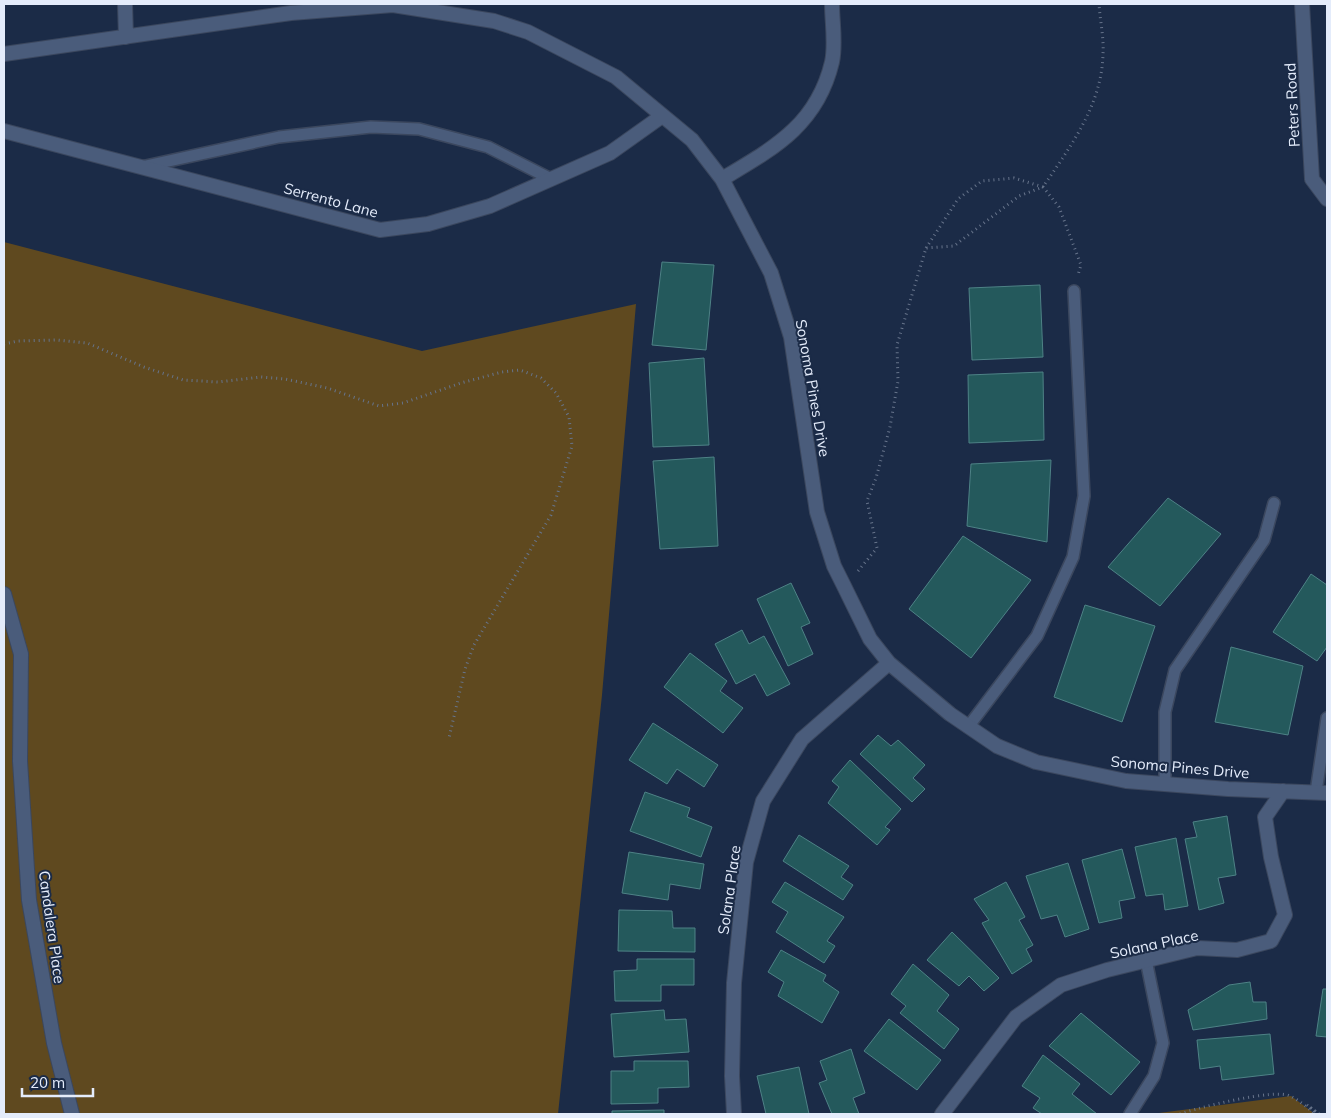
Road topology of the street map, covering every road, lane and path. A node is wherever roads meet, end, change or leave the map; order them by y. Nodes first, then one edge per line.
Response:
1 (125, 4) edge
2 (832, 4) edge
3 (1098, 4) edge
4 (1302, 4) edge
5 (126, 37) junction
6 (4, 54) edge
7 (662, 116) junction
8 (4, 131) edge
9 (140, 167) junction
10 (551, 179) junction
11 (722, 179) junction
12 (1043, 187) junction
13 (1327, 199) edge
14 (926, 248) junction
15 (1074, 290) joint
16 (4, 344) edge
17 (1274, 503) dead end
18 (844, 586) junction
19 (4, 594) edge
20 (889, 663) junction
21 (1327, 718) edge
22 (968, 727) junction
23 (449, 738) dead end
24 (1165, 784) junction
25 (1283, 791) junction
26 (1322, 793) edge
27 (1146, 960) junction
28 (72, 1114) edge
29 (734, 1114) edge
30 (942, 1114) edge
31 (1130, 1114) edge
32 (1180, 1114) edge
33 (1318, 1114) edge

1 - 5 street
2 - 11 street
3 - 12 path
4 - 13 street, Peters Road
5 - 6 street, Sonoma Pines Drive
5 - 7 street, Sonoma Pines Drive
7 - 10 street, Serrento Lane
7 - 11 street, Sonoma Pines Drive
8 - 9 street, Serrento Lane
9 - 10 lane
9 - 10 street, Serrento Lane
11 - 18 street, Sonoma Pines Drive
12 - 14 path
12 - 14 path
12 - 15 path
14 - 18 path
15 - 22 lane
16 - 23 path
17 - 24 lane
18 - 20 street, Sonoma Pines Drive
19 - 28 street, Candalera Place
20 - 22 street, Sonoma Pines Drive
20 - 29 street, Solana Place
21 - 26 lane
22 - 24 street, Sonoma Pines Drive
24 - 25 street, Sonoma Pines Drive
25 - 26 street, Sonoma Pines Drive
25 - 27 street, Solana Place
27 - 30 street, Solana Place
27 - 31 lane
32 - 33 path

